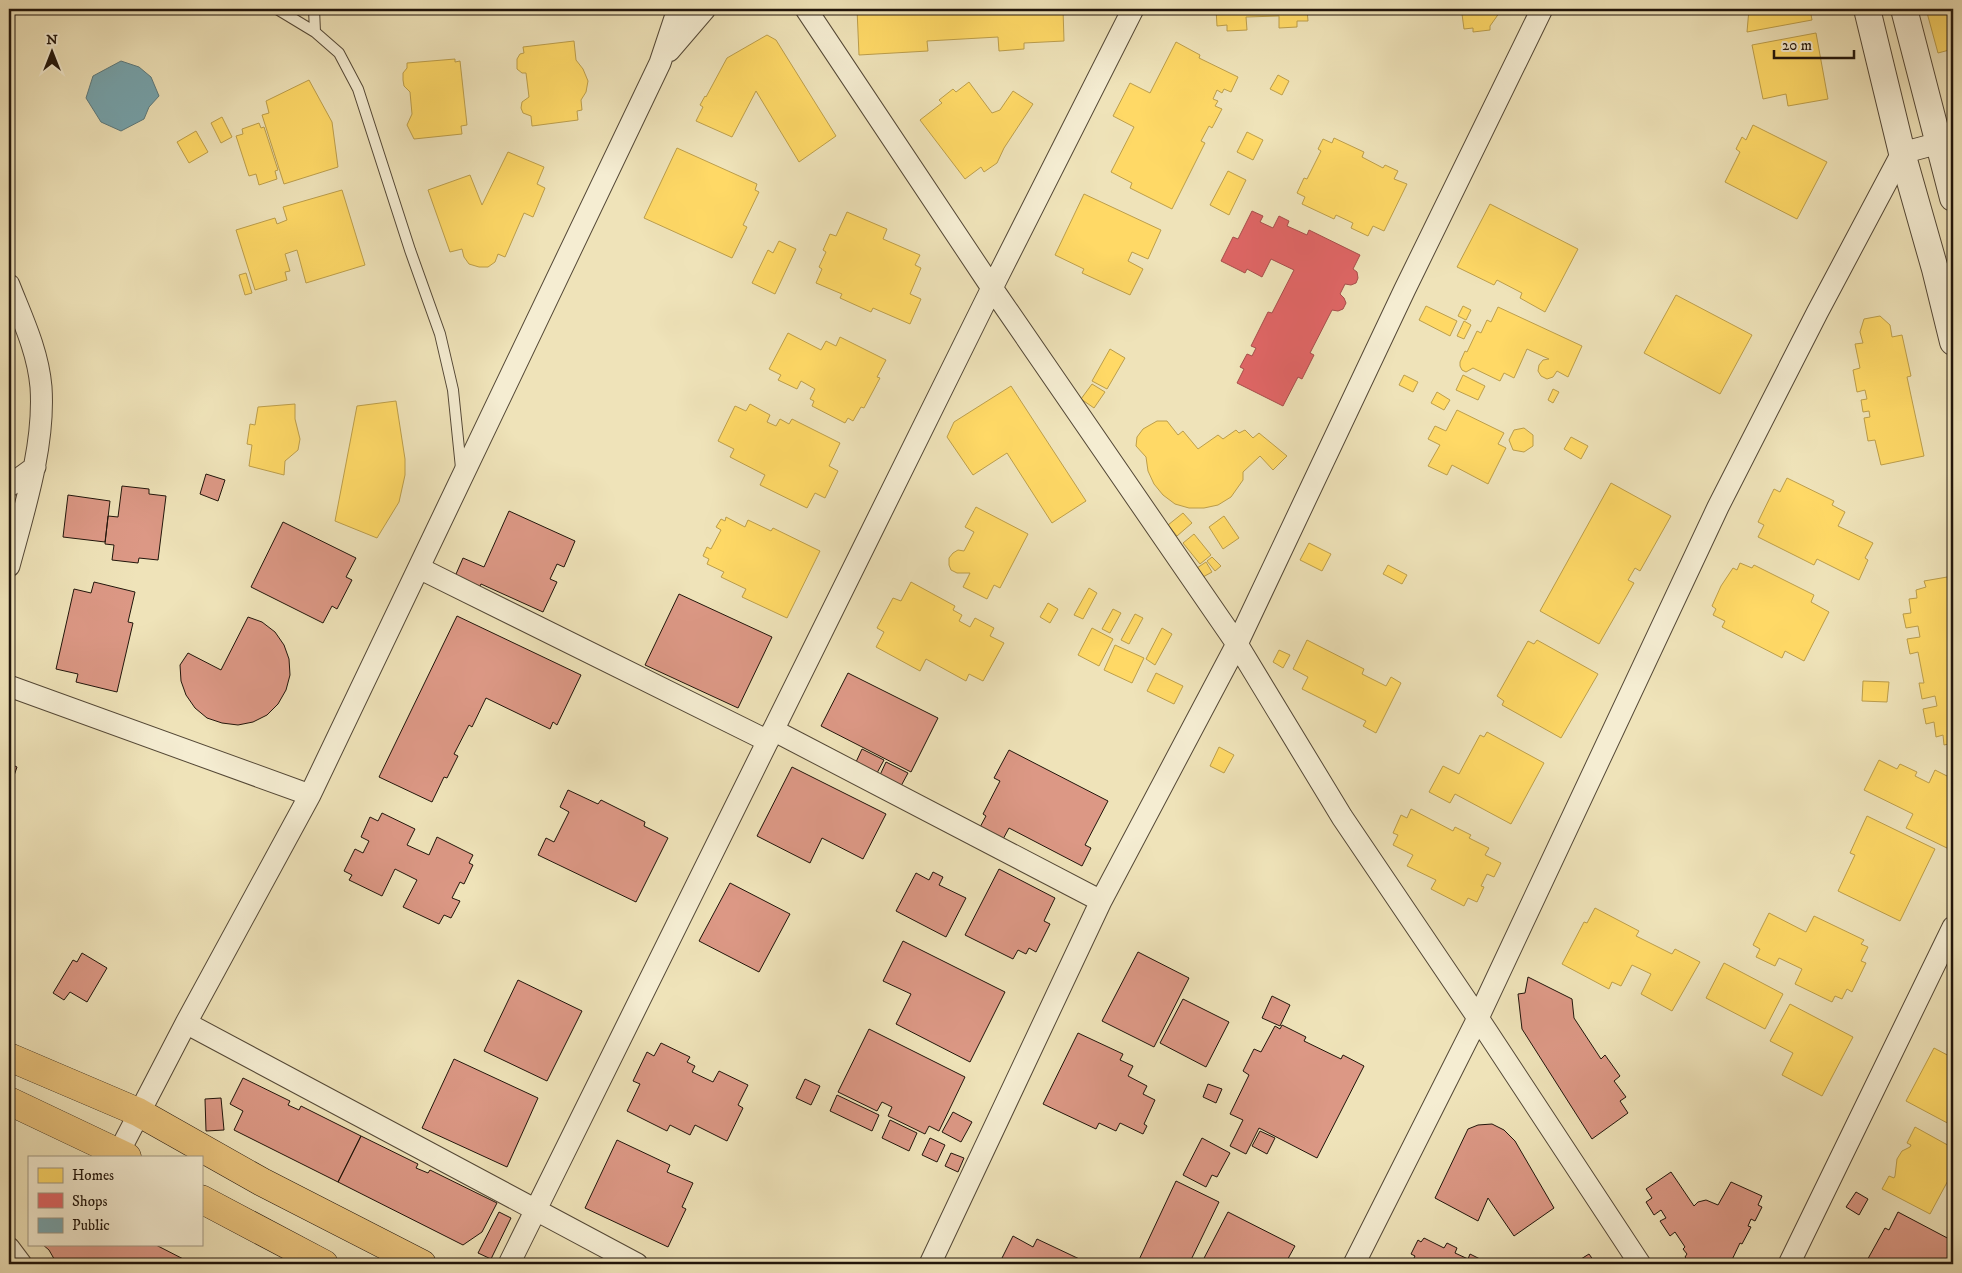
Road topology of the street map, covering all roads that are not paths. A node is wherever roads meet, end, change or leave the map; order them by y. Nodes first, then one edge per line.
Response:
1 (277, 9) edge
2 (314, 9) edge
3 (678, 9) edge
4 (705, 9) edge
5 (806, 9) edge
6 (1133, 9) edge
7 (1542, 9) edge
8 (1867, 9) edge
9 (1904, 9) edge
10 (315, 32) junction
11 (660, 63) junction
12 (1939, 143) junction
13 (1902, 153) junction
14 (1953, 198) edge
15 (9, 286) edge
16 (992, 288) junction
17 (9, 317) edge
18 (28, 334) junction
19 (1953, 342) edge
20 (35, 467) junction
21 (462, 478) junction
22 (9, 486) edge
23 (9, 566) edge
24 (419, 568) junction
25 (1237, 644) junction
26 (9, 686) edge
27 (770, 735) junction
28 (310, 795) junction
29 (1101, 901) junction
30 (1953, 927) edge
31 (1478, 1018) junction
32 (186, 1023) junction
33 (9, 1057) edge
34 (9, 1101) edge
35 (138, 1112) junction
36 (123, 1154) edge
37 (202, 1200) edge
38 (535, 1211) junction
39 (9, 1248) edge
40 (21, 1264) edge
41 (324, 1264) edge
42 (422, 1264) edge
43 (509, 1264) edge
44 (637, 1264) edge
45 (930, 1264) edge
46 (1354, 1264) edge
47 (1640, 1264) edge
48 (1788, 1264) edge

1 - 10 lane
2 - 10 lane
3 - 11 street
4 - 11 street
5 - 16 street
6 - 16 street
7 - 25 street
8 - 13 street
9 - 12 street
10 - 21 lane
11 - 21 street
12 - 13 street
12 - 14 street
13 - 19 street
13 - 31 street
15 - 18 street
16 - 25 street
16 - 27 street
17 - 18 street
18 - 20 street
20 - 22 street
20 - 23 street
21 - 24 street
24 - 27 street
24 - 28 street
25 - 29 street
25 - 31 street
26 - 28 street
27 - 29 street
27 - 38 street
28 - 32 street
29 - 45 street
30 - 48 street
31 - 46 street
31 - 47 street
32 - 35 street
32 - 38 street
33 - 35 main road
34 - 36 main road
35 - 36 street
35 - 42 main road
37 - 41 main road
38 - 43 street
38 - 44 street
39 - 40 street

